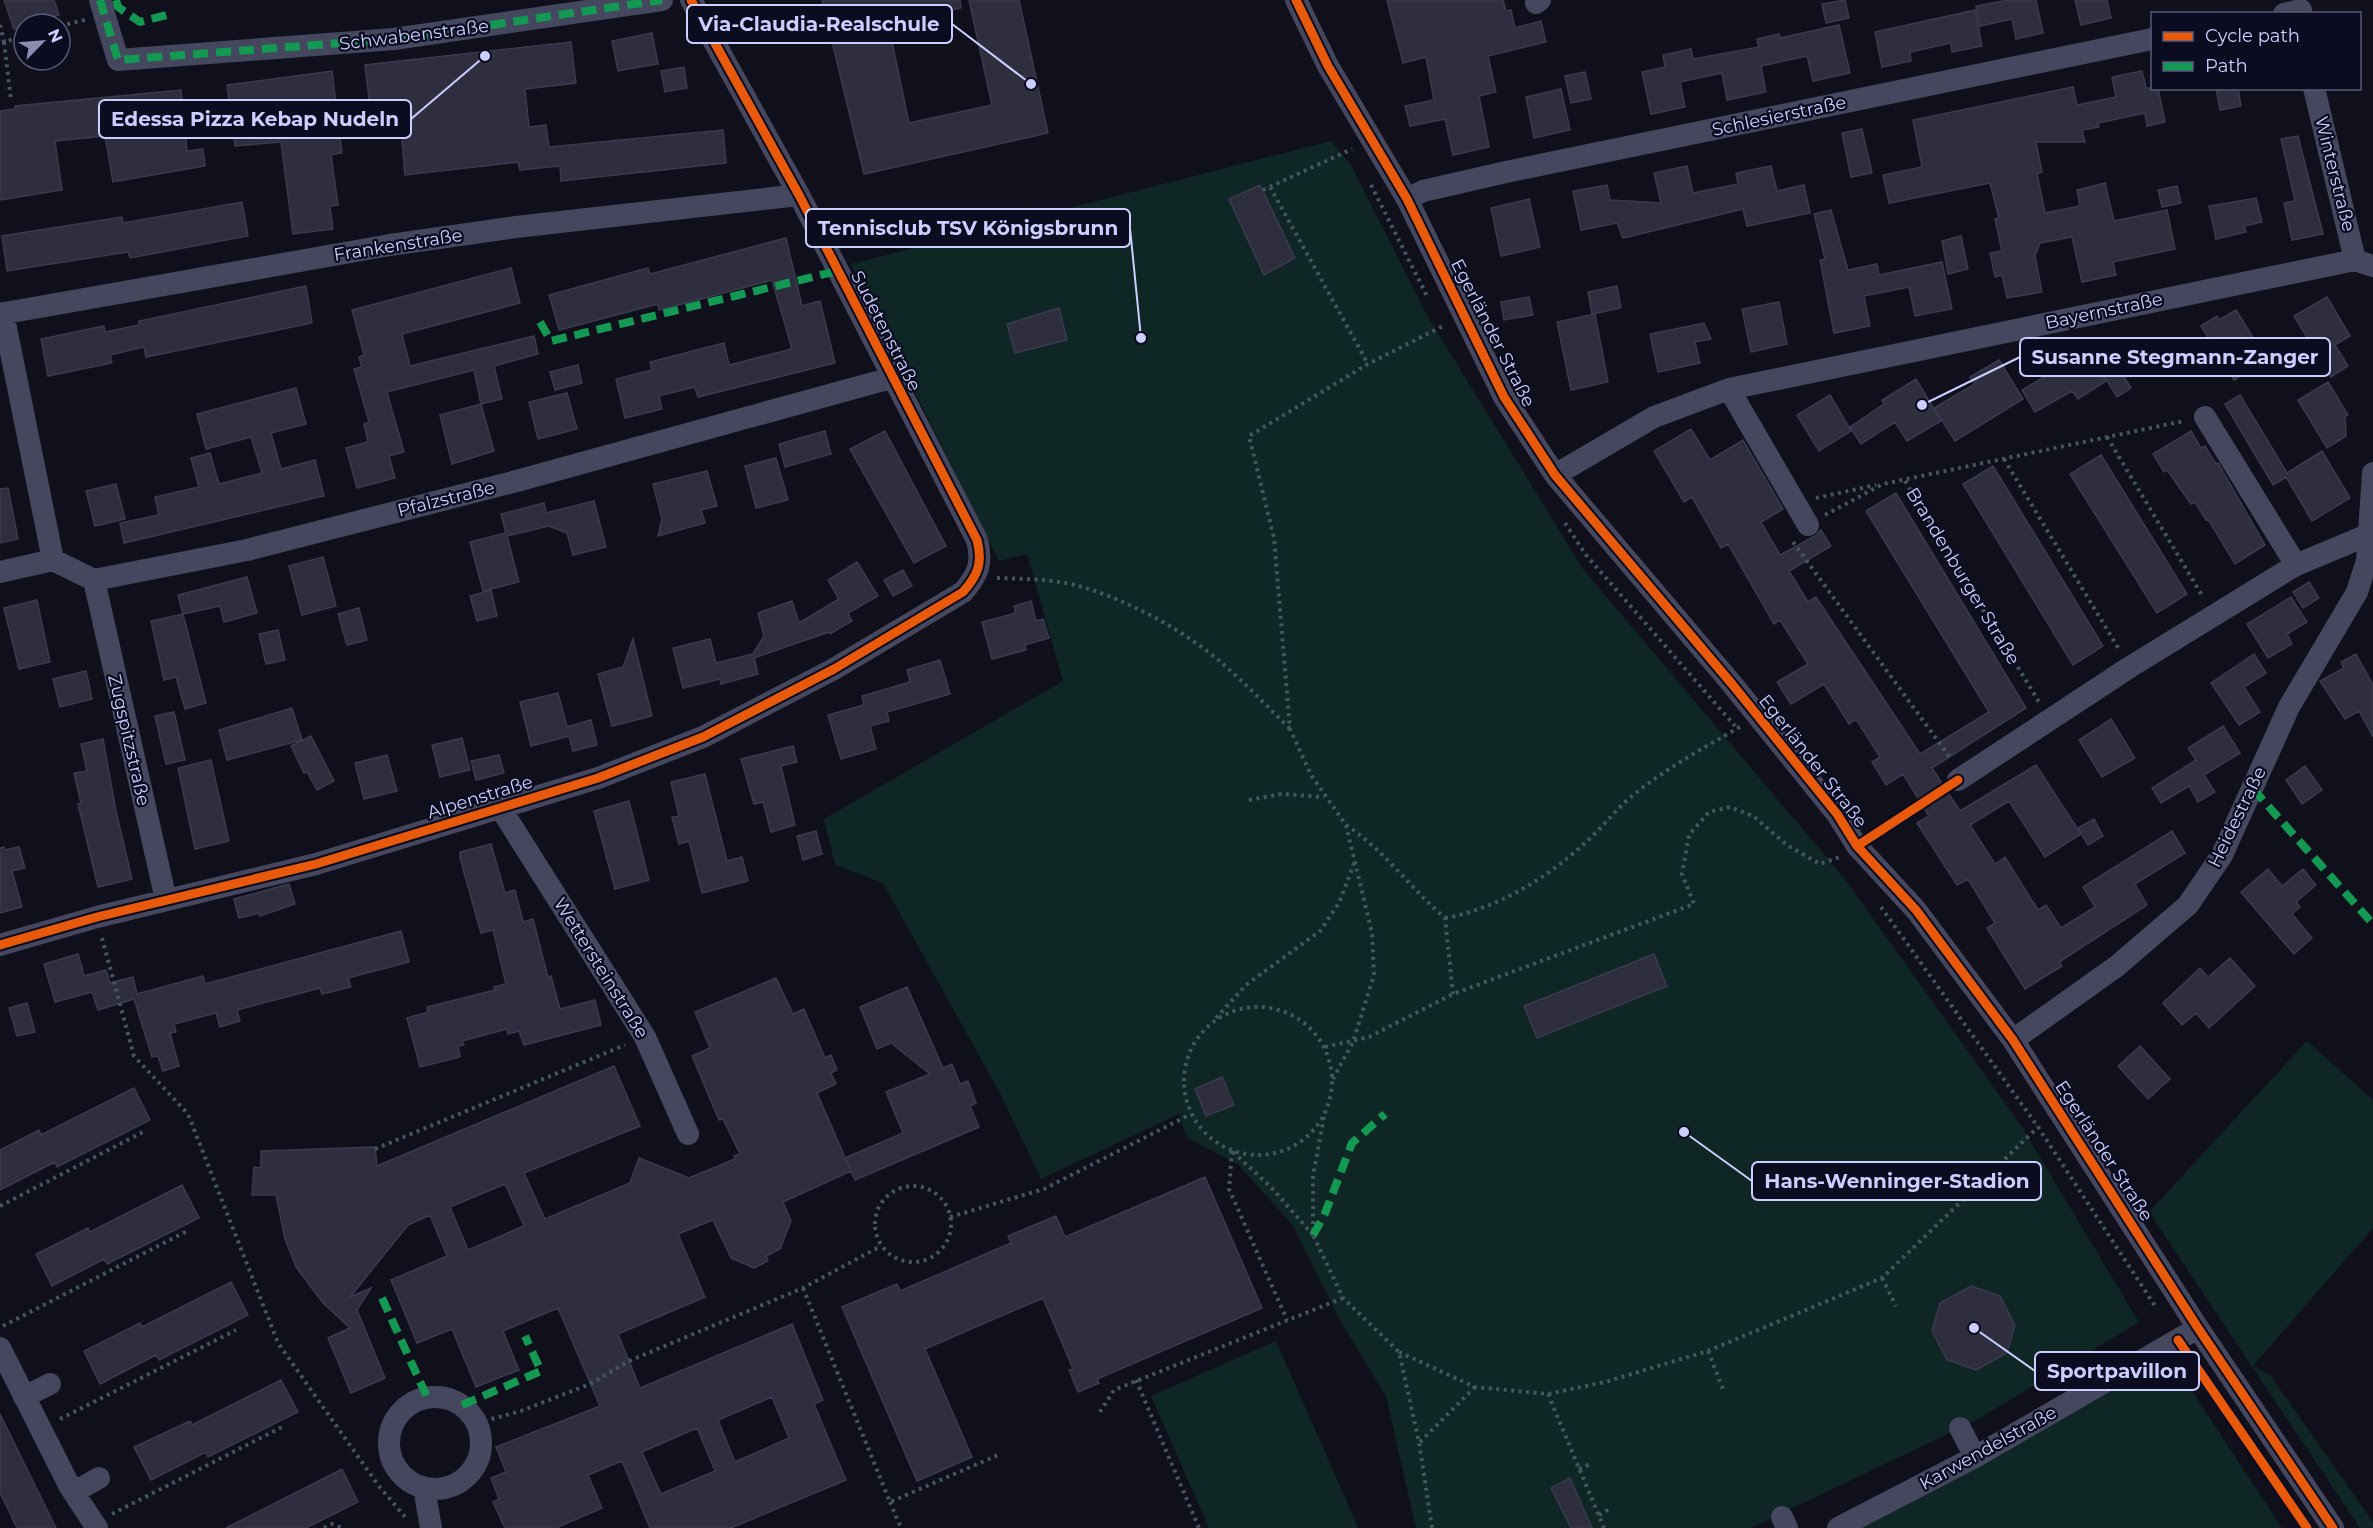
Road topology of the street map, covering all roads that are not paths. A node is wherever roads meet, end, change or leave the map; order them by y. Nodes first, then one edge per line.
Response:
1 (100, 0) edge
2 (662, 0) edge
3 (691, 0) edge
4 (1296, 0) edge
5 (2151, 39) edge
6 (2315, 90) edge
7 (799, 195) junction
8 (1407, 198) junction
9 (2364, 263) edge
10 (2, 313) edge
11 (891, 378) junction
12 (1729, 389) junction
13 (2205, 417) road end
14 (2373, 473) edge
15 (1555, 475) junction
16 (1808, 525) road end
17 (2370, 534) junction
18 (53, 560) junction
19 (2370, 562) edge
20 (2296, 565) junction
21 (0, 572) edge
22 (94, 580) junction
23 (940, 606) joint
24 (1961, 778) road end
25 (501, 808) junction
26 (166, 900) junction
27 (0, 945) edge
28 (2013, 1040) junction
29 (688, 1134) dead end
30 (2198, 1328) junction
31 (0, 1348) edge
32 (50, 1384) dead end
33 (24, 1396) junction
34 (1960, 1428) dead end
35 (1975, 1457) junction
36 (99, 1478) dead end
37 (424, 1488) junction
38 (74, 1492) junction
39 (96, 1526) edge
40 (430, 1528) edge
41 (1838, 1528) edge
42 (2333, 1528) edge

1 - 2 street, Schwabenstraße
3 - 7 street, Sudetenstraße
4 - 8 street, Egerländer Straße
5 - 8 street, Schlesierstraße
6 - 9 street, Winterstraße
7 - 10 street, Frankenstraße
7 - 11 street, Sudetenstraße
8 - 15 street, Egerländer Straße
9 - 12 street, Bayernstraße
10 - 18 street
11 - 22 street, Pfalzstraße
11 - 23 street, Sudetenstraße
12 - 15 street, Bayernstraße
12 - 16 street
13 - 20 street
14 - 17 street, Heidestraße
15 - 28 street, Egerländer Straße
17 - 19 street, Heidestraße
17 - 20 street
18 - 21 street
18 - 22 street
19 - 28 street, Heidestraße
20 - 24 street
22 - 26 street, Zugspitzstraße
23 - 25 street, Alpenstraße
25 - 26 street, Alpenstraße
25 - 29 street, Wettersteinstraße
26 - 27 street, Alpenstraße
28 - 30 street, Egerländer Straße
30 - 35 street, Karwendelstraße
30 - 42 street, Egerländer Straße
31 - 33 street
32 - 33 street
33 - 38 street
34 - 35 street
35 - 41 street, Karwendelstraße
36 - 38 street
37 - 37 street
37 - 40 street
38 - 39 street

